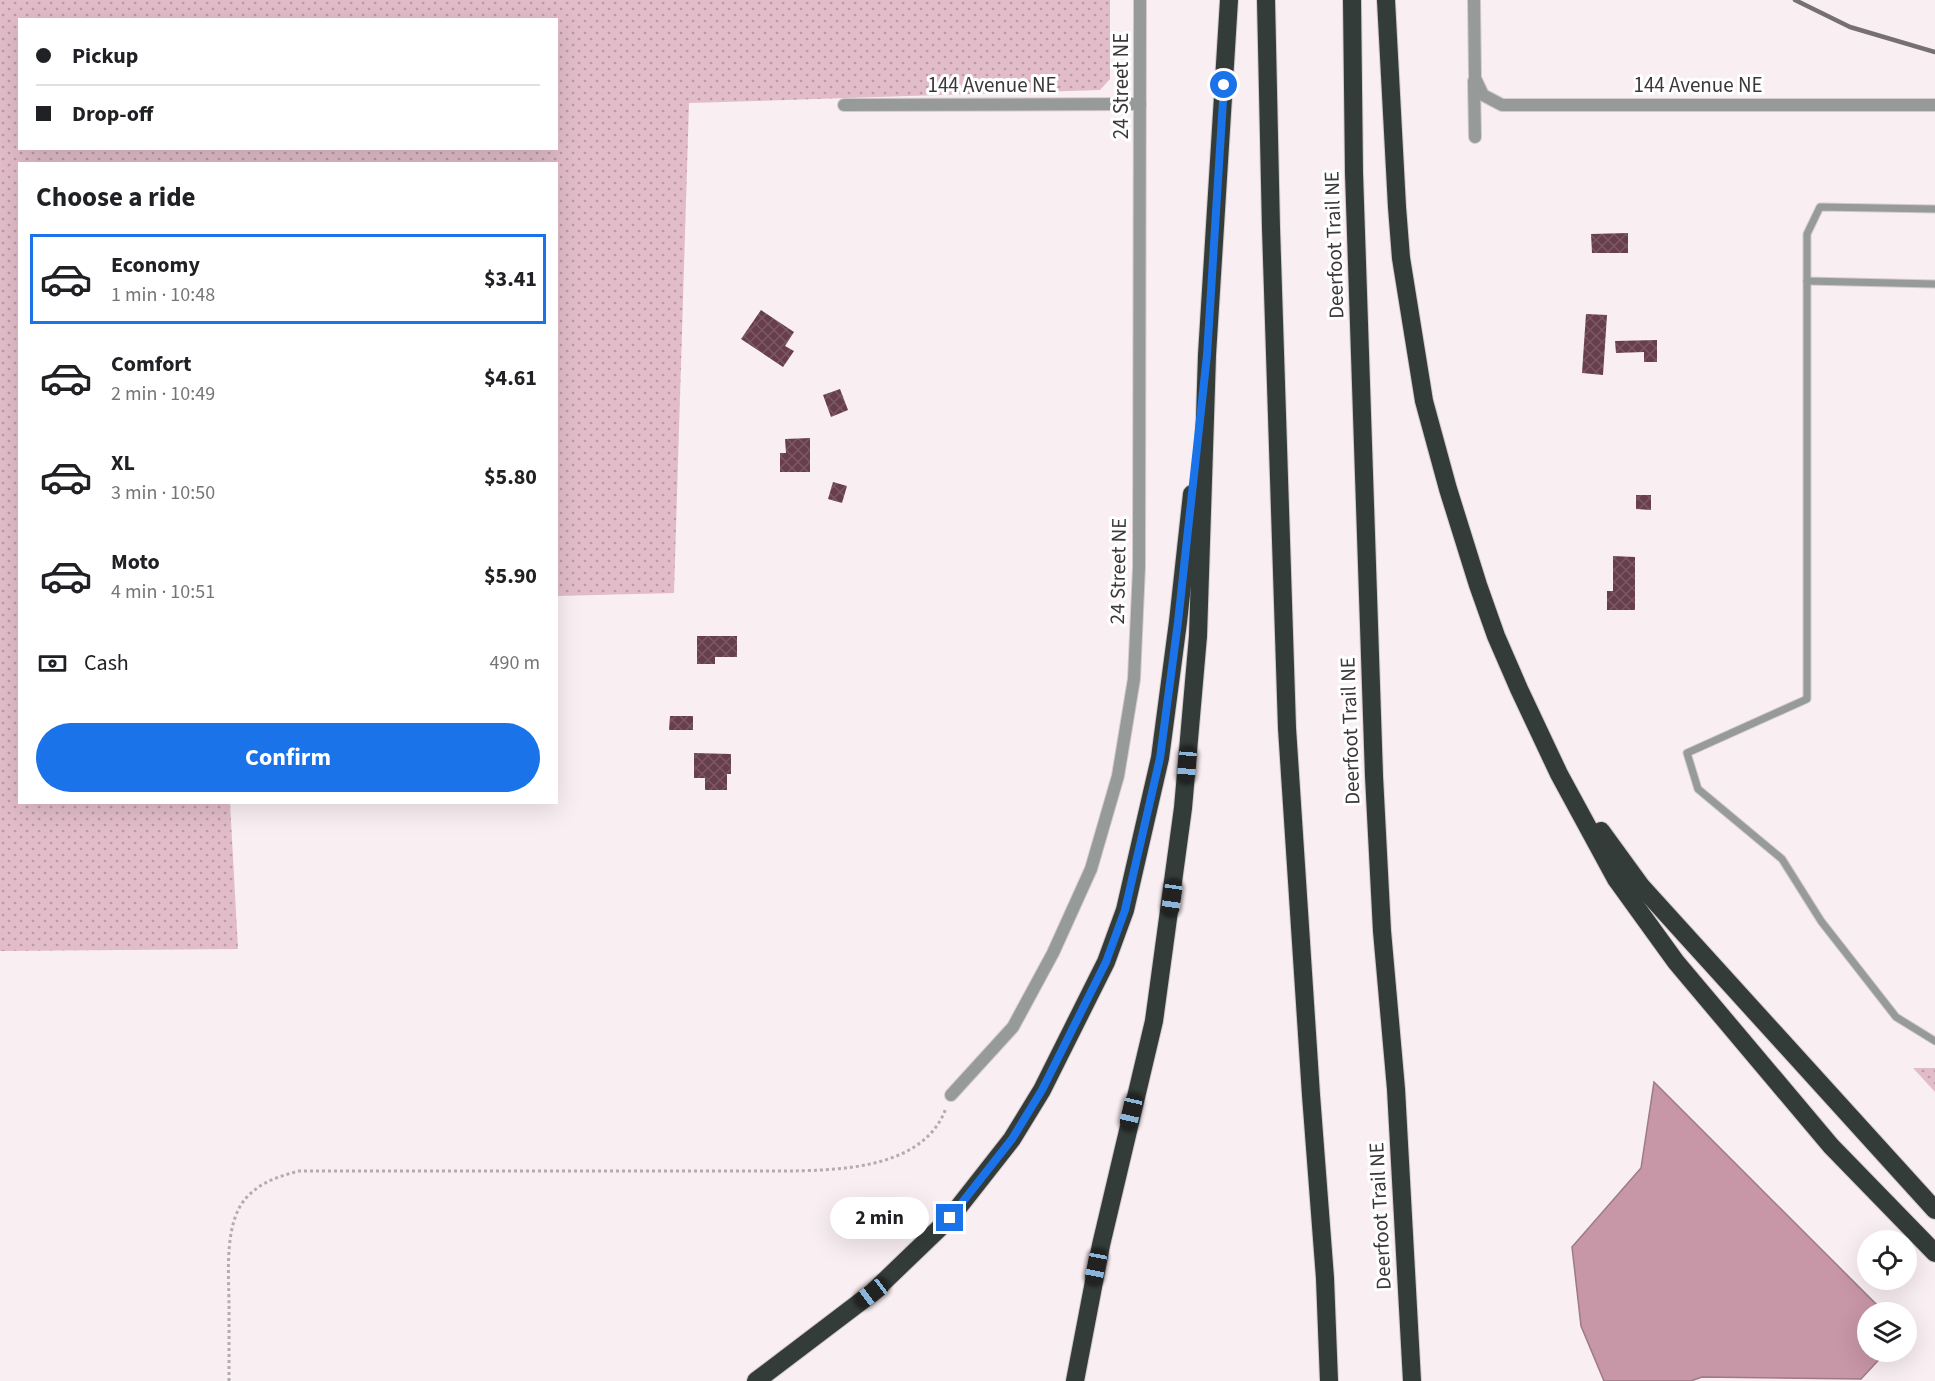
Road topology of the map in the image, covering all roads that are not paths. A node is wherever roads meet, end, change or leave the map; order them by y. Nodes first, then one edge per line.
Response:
1 (1140, 0) edge
2 (1229, 0) edge
3 (1266, 0) edge
4 (1352, 0) edge
5 (1386, 0) edge
6 (1474, 0) edge
7 (1474, 75) junction
8 (1140, 104) junction
9 (844, 105) dead end
10 (1935, 105) edge
11 (1475, 137) dead end
12 (1935, 208) edge
13 (1807, 281) junction
14 (1935, 284) edge
15 (1207, 355) junction
16 (1559, 774) junction
17 (1935, 1041) edge
18 (951, 1095) road end
19 (1935, 1210) edge
20 (1935, 1253) edge
21 (756, 1381) edge
22 (1075, 1381) edge
23 (1329, 1381) edge
24 (1412, 1381) edge

1 - 8 street, 24 Street NE
2 - 15 highway
3 - 23 highway
4 - 24 highway, Deerfoot Trail NE
5 - 16 highway
6 - 7 street
7 - 10 street, 144 Avenue NE
7 - 11 street
8 - 9 street, 144 Avenue NE
8 - 18 street, 24 Street NE
12 - 13 lane
13 - 14 lane
13 - 17 lane
15 - 21 highway
15 - 22 highway
16 - 19 highway
16 - 20 highway

